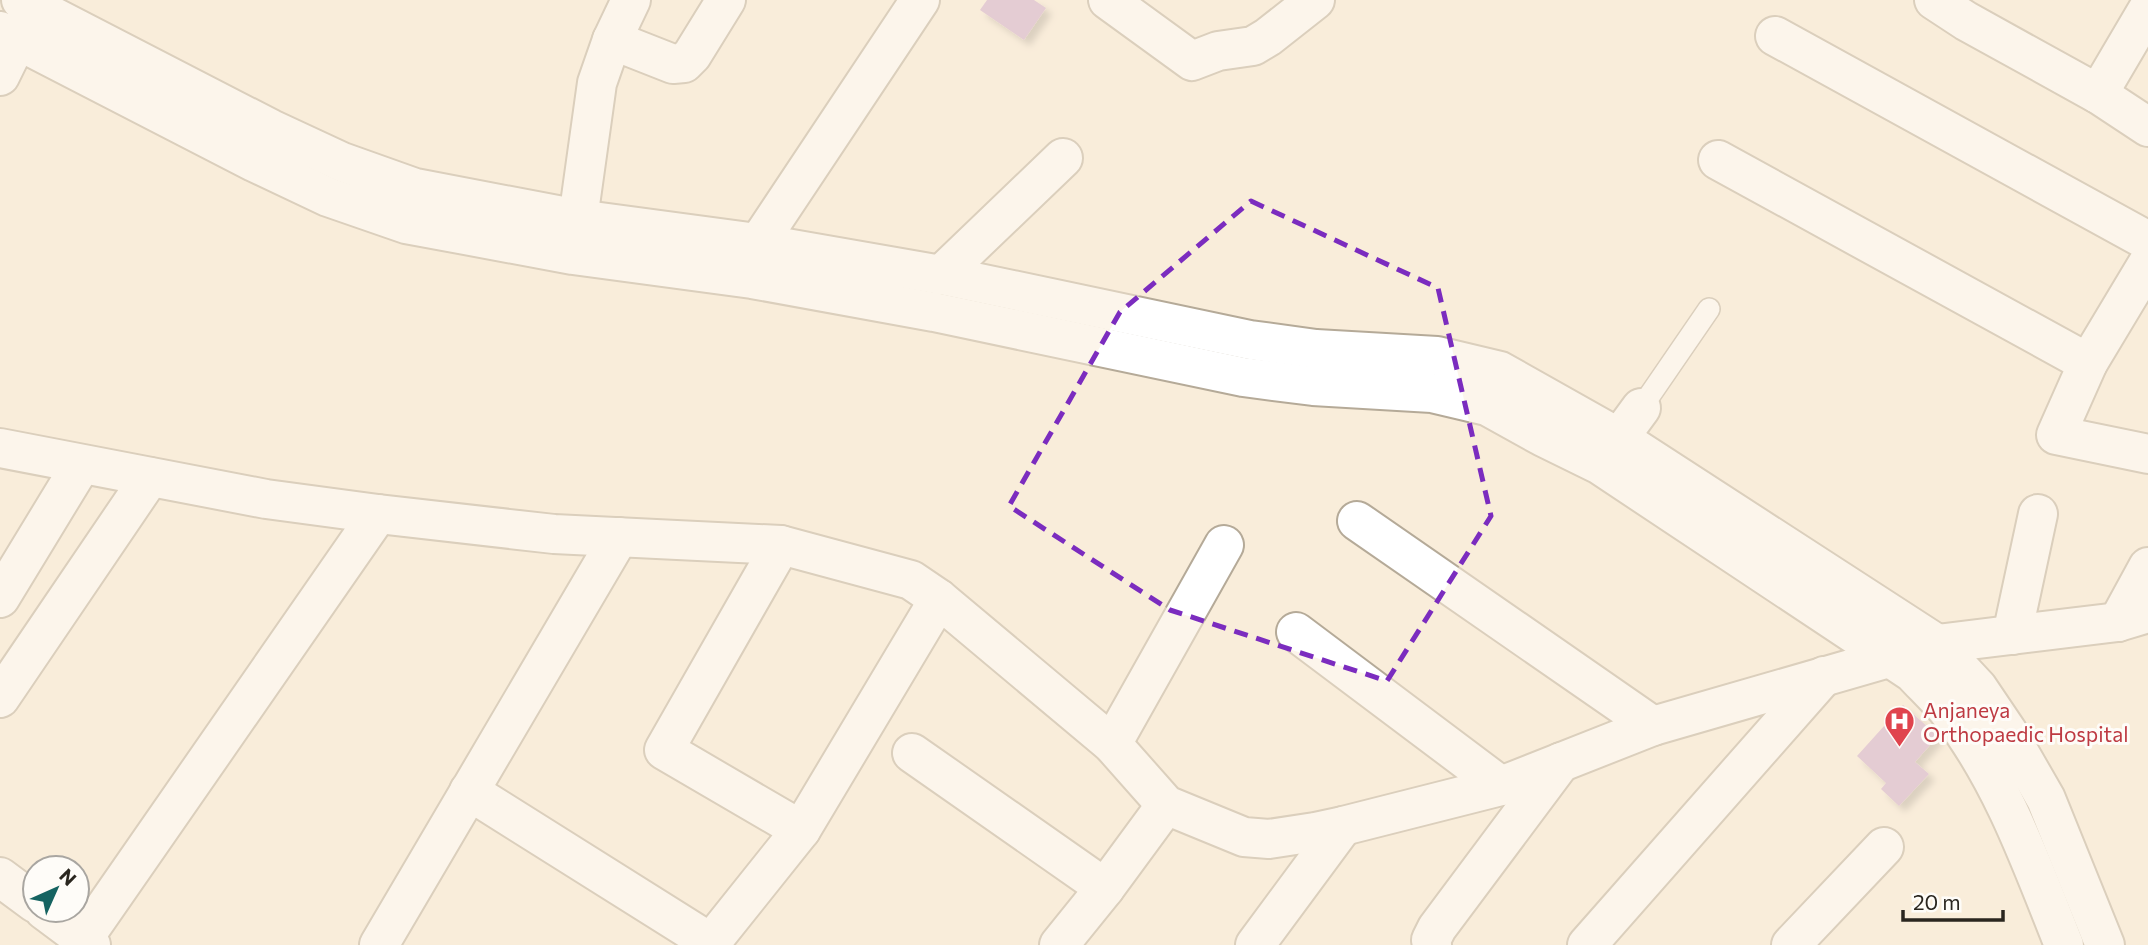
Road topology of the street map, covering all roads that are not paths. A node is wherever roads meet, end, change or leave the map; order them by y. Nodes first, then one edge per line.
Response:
1 (631, 0) edge
2 (726, 0) edge
3 (920, 0) edge
4 (1108, 0) edge
5 (1315, 0) edge
6 (1934, 0) edge
7 (28, 4) edge
8 (2148, 9) edge
9 (1973, 10) edge
10 (9, 36) edge
11 (1774, 36) dead end
12 (612, 40) junction
13 (0, 76) edge
14 (2098, 94) junction
15 (2148, 127) edge
16 (1063, 158) dead end
17 (1718, 160) dead end
18 (578, 219) junction
19 (2148, 241) edge
20 (757, 243) junction
21 (2148, 263) edge
22 (942, 275) junction
23 (736, 277) junction
24 (1709, 309) dead end
25 (1316, 349) junction
26 (2088, 363) junction
27 (1313, 386) junction
28 (1630, 423) junction
29 (0, 448) edge
30 (2148, 454) edge
31 (81, 465) junction
32 (150, 477) junction
33 (378, 514) junction
34 (2038, 514) dead end
35 (1357, 521) dead end
36 (619, 537) junction
37 (781, 545) junction
38 (1224, 545) dead end
39 (2148, 567) edge
40 (0, 598) edge
41 (939, 599) junction
42 (2133, 618) edge
43 (1296, 632) dead end
44 (2012, 635) junction
45 (1937, 645) junction
46 (1890, 658) junction
47 (1824, 676) junction
48 (0, 698) edge
49 (1653, 726) junction
50 (1112, 744) junction
51 (912, 753) dead end
52 (1561, 762) junction
53 (1501, 786) junction
54 (469, 791) junction
55 (1166, 805) junction
56 (1343, 826) junction
57 (801, 830) junction
58 (1884, 847) dead end
59 (0, 877) edge
60 (1105, 888) junction
61 (21, 893) edge
62 (63, 924) edge
63 (87, 942) edge
64 (710, 944) edge
65 (379, 945) edge
66 (1059, 945) edge
67 (1255, 945) edge
68 (1432, 945) edge
69 (1587, 945) edge
70 (1791, 945) edge
71 (2064, 945) edge
72 (2105, 945) edge

1 - 12 street
2 - 12 street
3 - 20 street
4 - 5 street
6 - 9 street
7 - 10 street
7 - 18 street
8 - 14 street
9 - 14 street
10 - 13 street
10 - 23 street
11 - 19 street
12 - 18 street
14 - 15 street
16 - 22 street
17 - 26 street
18 - 20 street
20 - 22 street
20 - 23 street
21 - 26 street
22 - 25 street
23 - 27 street
24 - 28 lane
25 - 27 street
25 - 28 street
26 - 30 street
27 - 46 street
28 - 45 street
29 - 31 street
31 - 32 street
31 - 40 street
32 - 33 street
32 - 48 street
33 - 36 street
33 - 63 street
34 - 44 street
35 - 49 street
36 - 37 street
36 - 54 street
37 - 41 street
37 - 57 street
38 - 50 street
39 - 42 street
41 - 50 street
41 - 57 street
42 - 44 street
43 - 53 street
44 - 45 street
45 - 46 street
45 - 72 street
46 - 47 street
46 - 71 street
47 - 49 street
47 - 69 street
49 - 52 street
50 - 55 street
51 - 60 street
52 - 53 street
52 - 68 street
53 - 56 street
54 - 64 street
54 - 65 street
55 - 56 street
55 - 60 street
56 - 67 street
57 - 64 street
58 - 70 street
59 - 61 street
60 - 66 street
62 - 63 street

